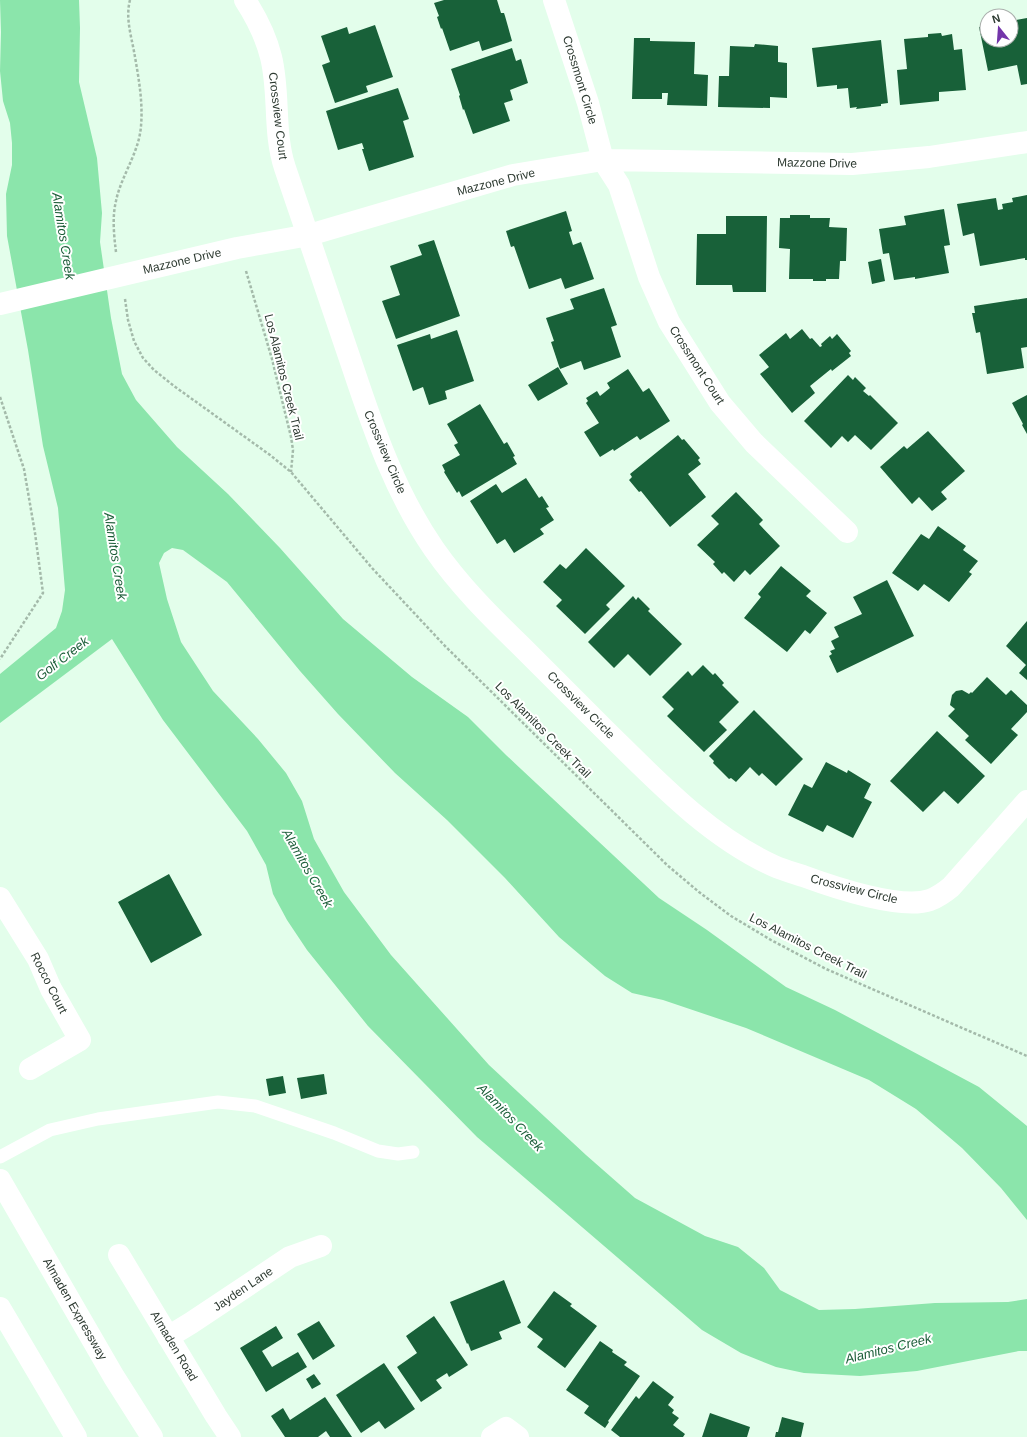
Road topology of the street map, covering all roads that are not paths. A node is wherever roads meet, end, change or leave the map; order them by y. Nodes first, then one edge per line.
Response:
1 (245, 0) edge
2 (554, 0) edge
3 (1027, 142) edge
4 (603, 160) junction
5 (309, 235) junction
6 (3, 304) edge
7 (847, 532) dead end
8 (1027, 801) edge
9 (0, 898) edge
10 (30, 1069) dead end
11 (413, 1152) dead end
12 (0, 1157) edge
13 (0, 1180) edge
14 (321, 1246) dead end
15 (119, 1255) dead end
16 (0, 1308) edge
17 (168, 1337) junction
18 (76, 1437) edge
19 (152, 1437) edge
20 (230, 1437) edge
21 (492, 1437) edge
22 (518, 1437) edge

1 - 5 street, Crossview Court
2 - 4 street, Crossmont Circle
3 - 4 street, Mazzone Drive
4 - 5 street, Mazzone Drive
4 - 7 street, Crossmont Court
5 - 6 street, Mazzone Drive
5 - 8 street, Crossview Circle
9 - 10 street, Rocco Court
11 - 12 lane
13 - 19 street, Almaden Expressway
14 - 17 street, Jayden Lane
15 - 17 street, Almaden Road
16 - 18 street
17 - 20 street, Almaden Road
21 - 22 street

